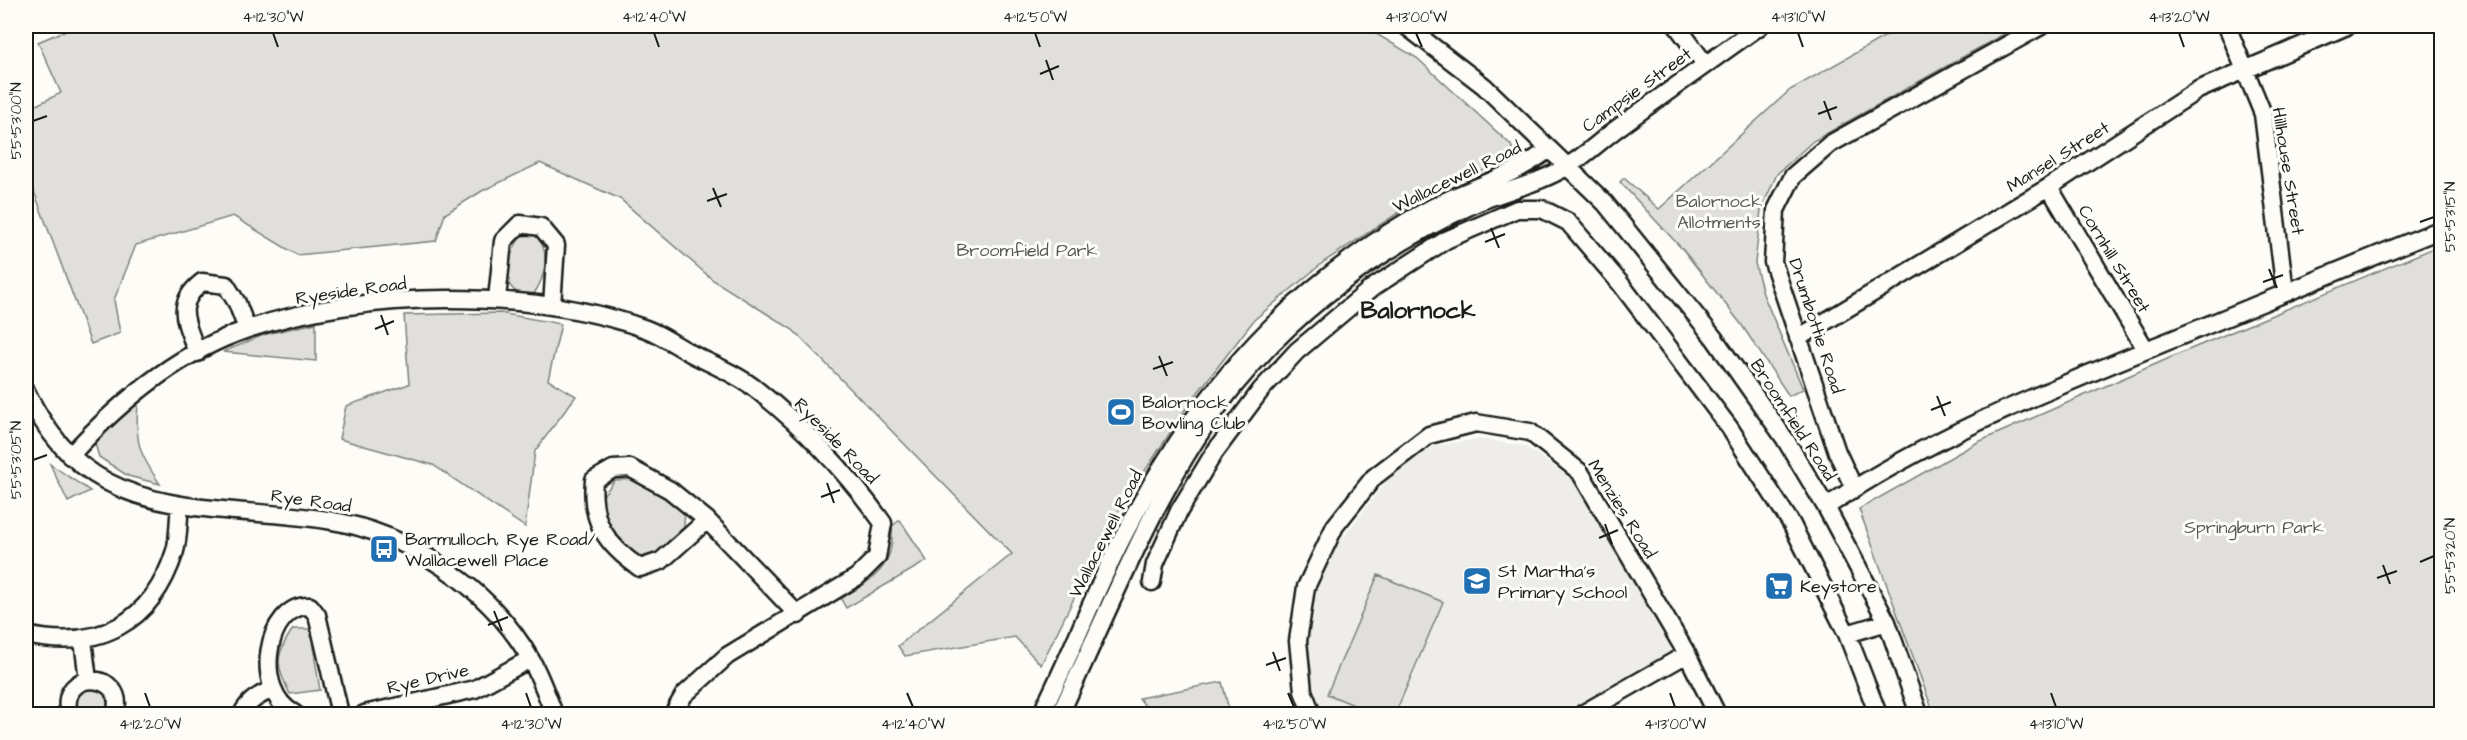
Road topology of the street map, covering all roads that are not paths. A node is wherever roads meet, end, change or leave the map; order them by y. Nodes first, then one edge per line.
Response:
1 (1408, 26) edge
2 (1677, 26) edge
3 (1760, 26) edge
4 (2041, 26) edge
5 (2227, 26) edge
6 (2347, 26) edge
7 (1705, 64) junction
8 (2245, 68) junction
9 (1549, 149) junction
10 (1567, 167) junction
11 (2049, 187) junction
12 (2442, 229) edge
13 (2285, 292) junction
14 (497, 300) junction
15 (552, 306) junction
16 (247, 329) junction
17 (1274, 331) junction
18 (1798, 338) junction
19 (2146, 350) junction
20 (1297, 351) junction
21 (197, 353) junction
22 (26, 391) edge
23 (70, 456) junction
24 (1854, 488) junction
25 (180, 506) junction
26 (1826, 507) junction
27 (707, 520) junction
28 (1152, 582) dead end
29 (798, 615) junction
30 (1887, 622) junction
31 (1847, 634) junction
32 (26, 635) edge
33 (83, 640) junction
34 (1686, 654) junction
35 (530, 659) junction
36 (88, 680) junction
37 (273, 689) junction
38 (69, 714) edge
39 (115, 714) edge
40 (242, 714) edge
41 (295, 714) edge
42 (340, 714) edge
43 (364, 714) edge
44 (554, 714) edge
45 (674, 714) edge
46 (1041, 714) edge
47 (1060, 714) edge
48 (1312, 714) edge
49 (1582, 714) edge
50 (1717, 714) edge
51 (1878, 714) edge
52 (1919, 714) edge

1 - 9 street, Broomfield Road
2 - 7 street
3 - 7 street, Campsie Street
4 - 18 street, Drumbottie Road
5 - 8 street, Hillhouse Street
6 - 8 street, Mansel Street
7 - 10 street, Campsie Street
8 - 11 street, Mansel Street
8 - 13 street, Hillhouse Street
9 - 10 street, Broomfield Road
9 - 17 street, Wallacewell Road
10 - 17 street, Wallacewell Road
10 - 26 street, Broomfield Road
11 - 18 street, Mansel Street
11 - 19 street, Cornhill Street
12 - 13 street, Broomfield Road
13 - 19 street, Broomfield Road
14 - 15 street, Ryeside Road
14 - 15 street
14 - 16 street, Ryeside Road
15 - 29 street, Ryeside Road
16 - 21 street, Ryeside Road
16 - 21 street
17 - 20 street
17 - 46 street, Wallacewell Road
17 - 47 street, Wallacewell Road
18 - 24 street, Drumbottie Road
19 - 24 street, Broomfield Road
20 - 28 street
20 - 31 street
21 - 23 street, Ryeside Road
22 - 23 street, Rye Road
23 - 25 street, Rye Road
24 - 26 street, Broomfield Road
25 - 33 street
25 - 35 street, Rye Road
26 - 30 street
27 - 27 street
27 - 29 street
29 - 45 street, Ryeside Road
30 - 31 street
30 - 52 street
31 - 51 street
32 - 33 street
33 - 36 street
34 - 48 street, Menzies Road
34 - 49 street
34 - 50 street, Menzies Road
35 - 43 street, Rye Drive
35 - 44 street, Rye Road
36 - 38 street
36 - 39 street
37 - 40 street
37 - 41 street
37 - 42 street

